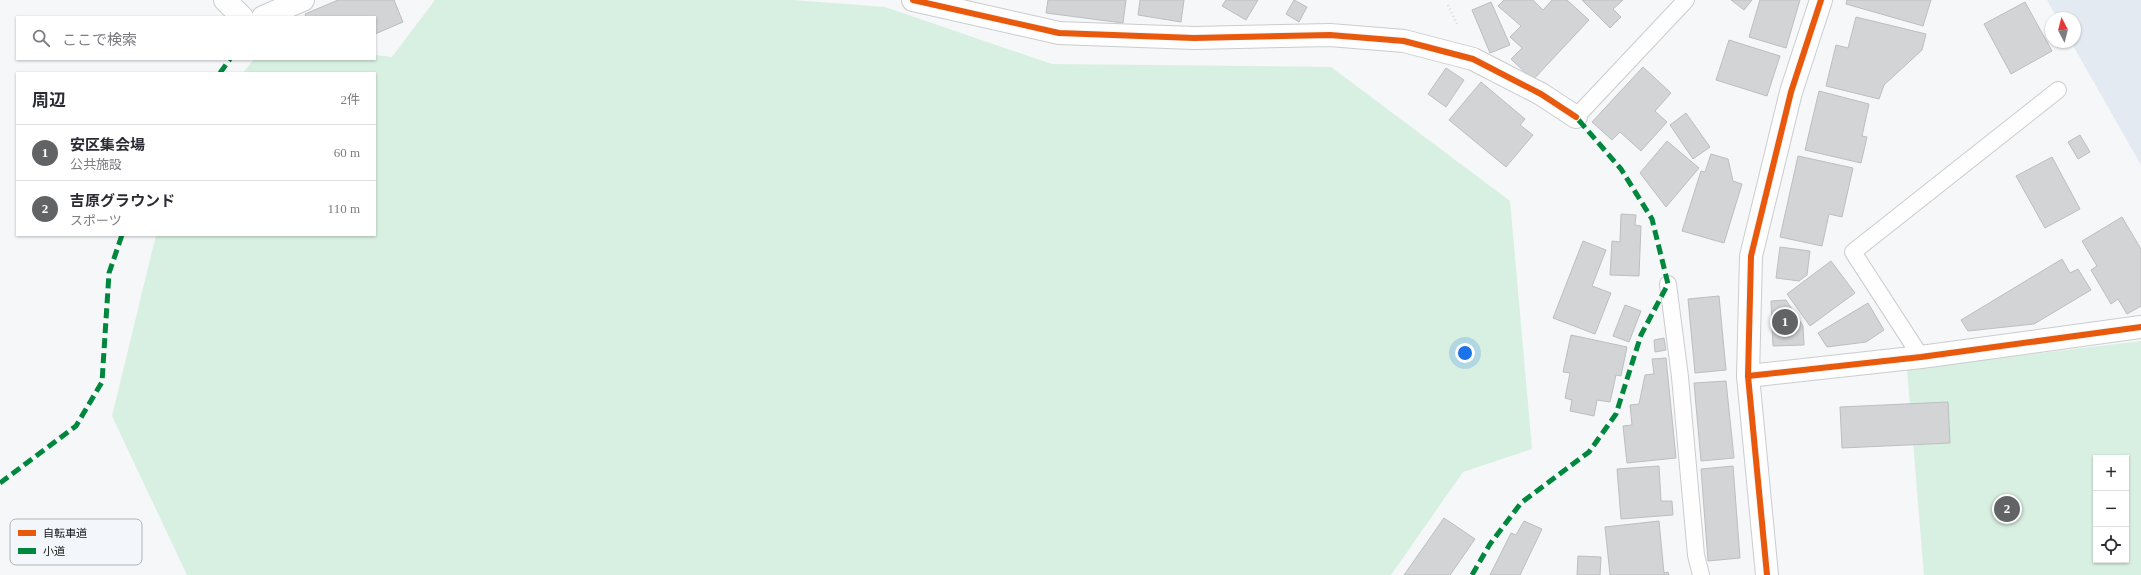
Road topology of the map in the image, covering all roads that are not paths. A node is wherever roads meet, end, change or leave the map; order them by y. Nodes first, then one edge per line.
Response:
1 (225, 0) edge
2 (303, 0) edge
3 (914, 0) edge
4 (1686, 0) edge
5 (1821, 0) edge
6 (241, 16) edge
7 (265, 16) edge
8 (2058, 90) dead end
9 (1576, 117) joint
10 (1668, 284) dead end
11 (2141, 327) edge
12 (1921, 357) junction
13 (1748, 376) junction
14 (1701, 575) edge
15 (1767, 575) edge

1 - 6 street
2 - 7 street
3 - 9 street
4 - 9 lane
5 - 13 street
8 - 12 lane
10 - 14 lane
11 - 12 street
12 - 13 street
13 - 15 street

